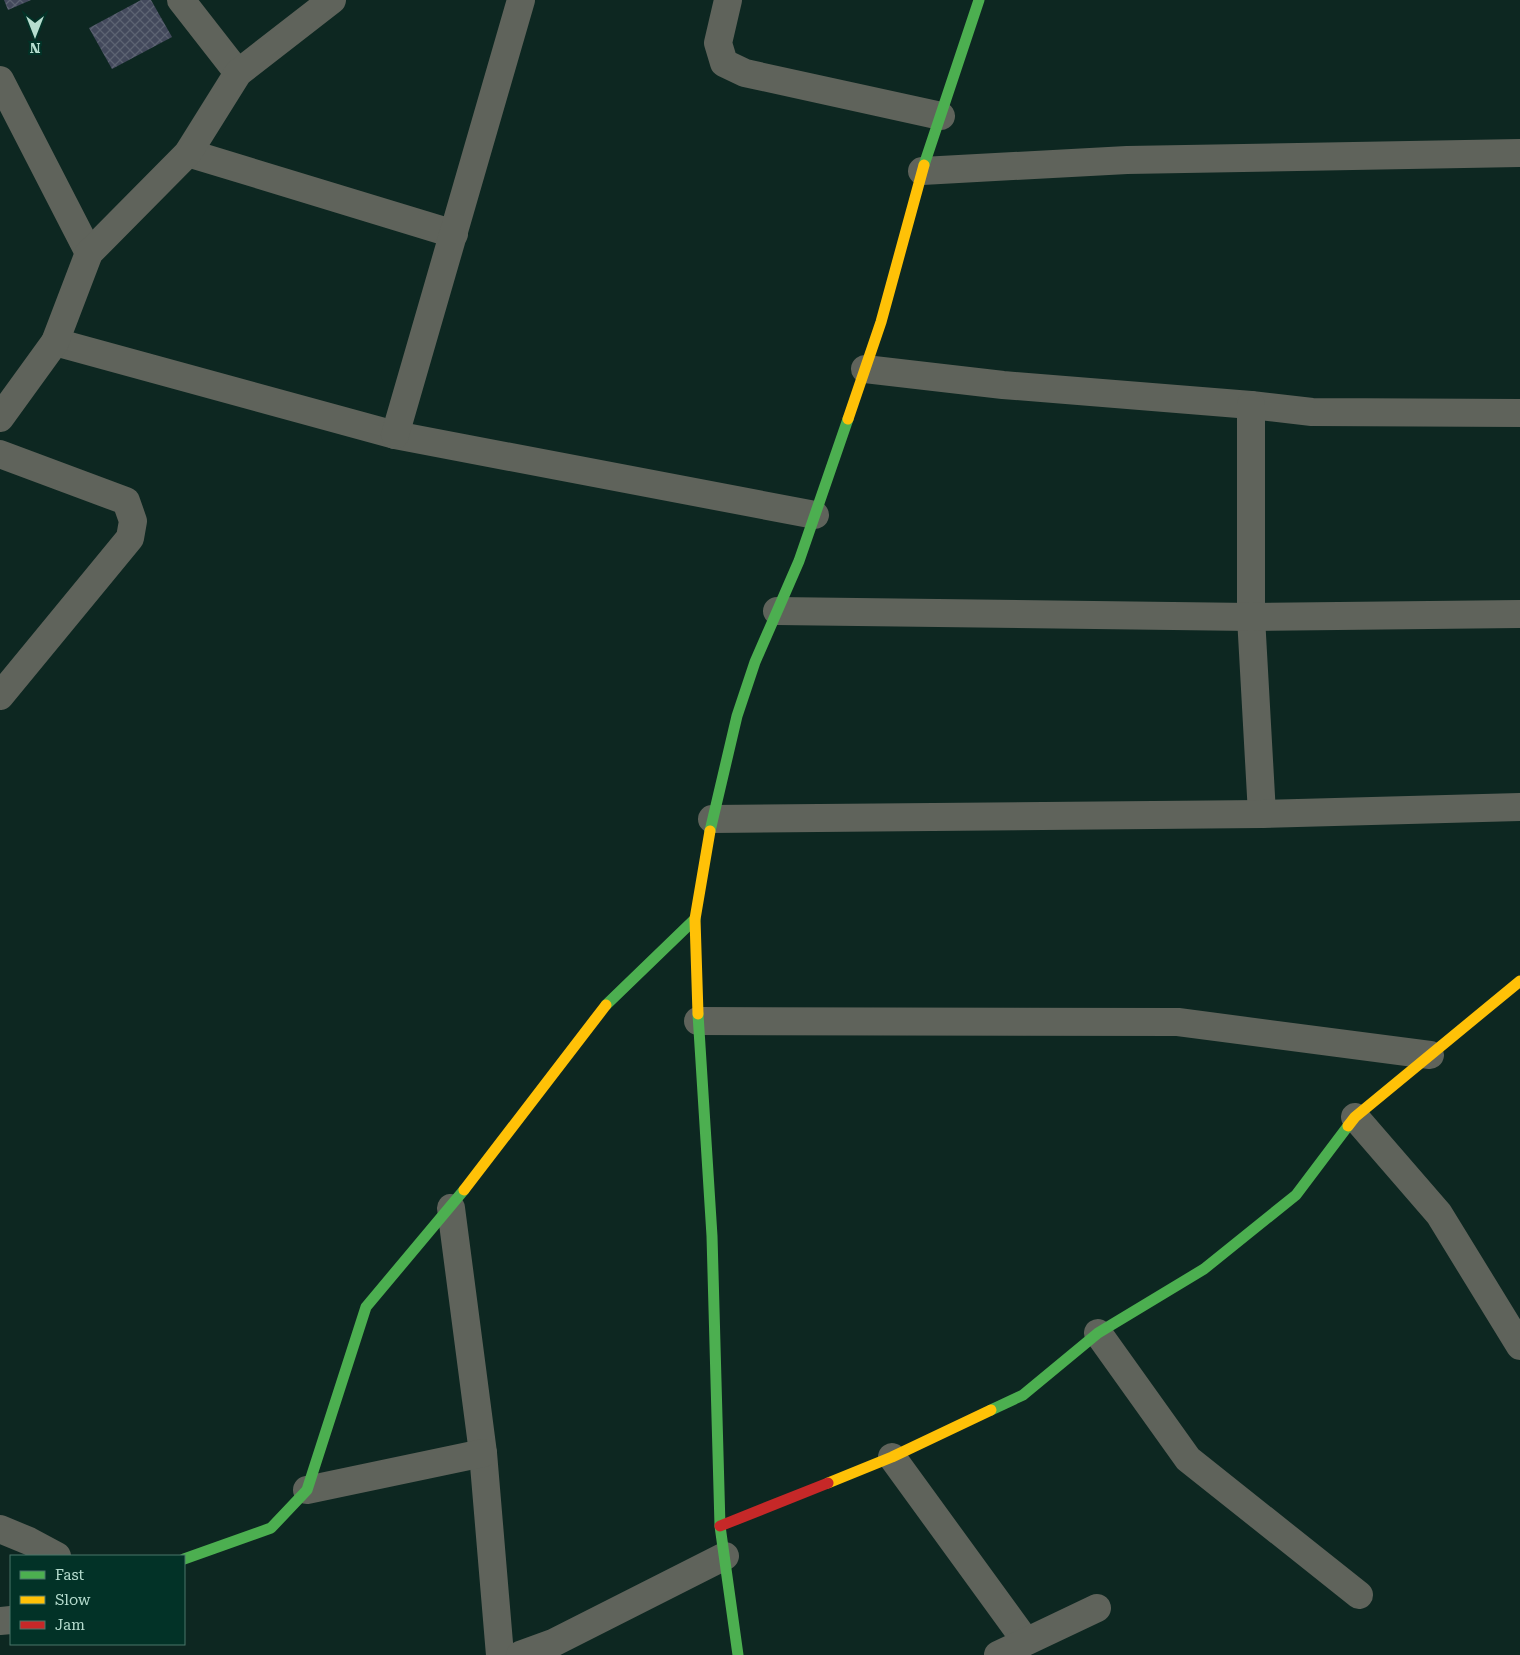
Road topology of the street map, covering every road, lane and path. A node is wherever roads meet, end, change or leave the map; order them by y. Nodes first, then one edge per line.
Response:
1 (181, 0) edge
2 (332, 0) edge
3 (521, 0) edge
4 (728, 0) edge
5 (979, 0) edge
6 (238, 73) junction
7 (0, 80) edge
8 (941, 116) junction
9 (188, 153) junction
10 (1520, 153) edge
11 (922, 171) junction
12 (454, 234) junction
13 (89, 253) junction
14 (55, 342) junction
15 (865, 369) junction
16 (1251, 405) junction
17 (1520, 413) edge
18 (0, 418) edge
19 (395, 435) junction
20 (0, 454) edge
21 (815, 515) junction
22 (777, 611) junction
23 (1520, 614) edge
24 (1251, 617) junction
25 (0, 696) edge
26 (1520, 807) edge
27 (1262, 814) junction
28 (712, 818) junction
29 (695, 919) junction
30 (1520, 981) edge
31 (698, 1021) junction
32 (1430, 1054) junction
33 (1355, 1117) junction
34 (450, 1208) junction
35 (1098, 1334) junction
36 (1520, 1346) edge
37 (483, 1453) junction
38 (892, 1457) junction
39 (307, 1490) junction
40 (720, 1526) junction
41 (0, 1529) edge
42 (55, 1555) edge
43 (725, 1556) junction
44 (185, 1559) edge
45 (1359, 1596) dead end
46 (1097, 1608) dead end
47 (1025, 1640) junction
48 (556, 1649) edge
49 (500, 1655) edge
50 (520, 1655) edge
51 (738, 1655) edge
52 (998, 1655) edge

1 - 6 street
2 - 6 street
3 - 12 street
4 - 8 street
5 - 8 street
6 - 9 street
7 - 13 street
8 - 11 street
9 - 12 street
9 - 13 street
10 - 11 street
11 - 15 street
12 - 19 street
13 - 14 street
14 - 18 street
14 - 19 street
15 - 16 street
15 - 21 street
16 - 17 street
16 - 24 street
19 - 21 street
20 - 25 street
21 - 22 street
22 - 24 street
22 - 28 street
23 - 24 street
24 - 27 street
26 - 27 street
27 - 28 street
28 - 29 street
29 - 31 street
29 - 34 street
30 - 32 street
31 - 32 street
31 - 40 street
32 - 33 street
33 - 35 street
33 - 36 street
34 - 37 street
34 - 39 street
35 - 38 street
35 - 45 street
37 - 39 street
37 - 49 street
38 - 40 street
38 - 47 street
39 - 44 street
40 - 43 street
41 - 42 street
43 - 48 street
43 - 51 street
46 - 47 street
47 - 52 street
48 - 50 street

